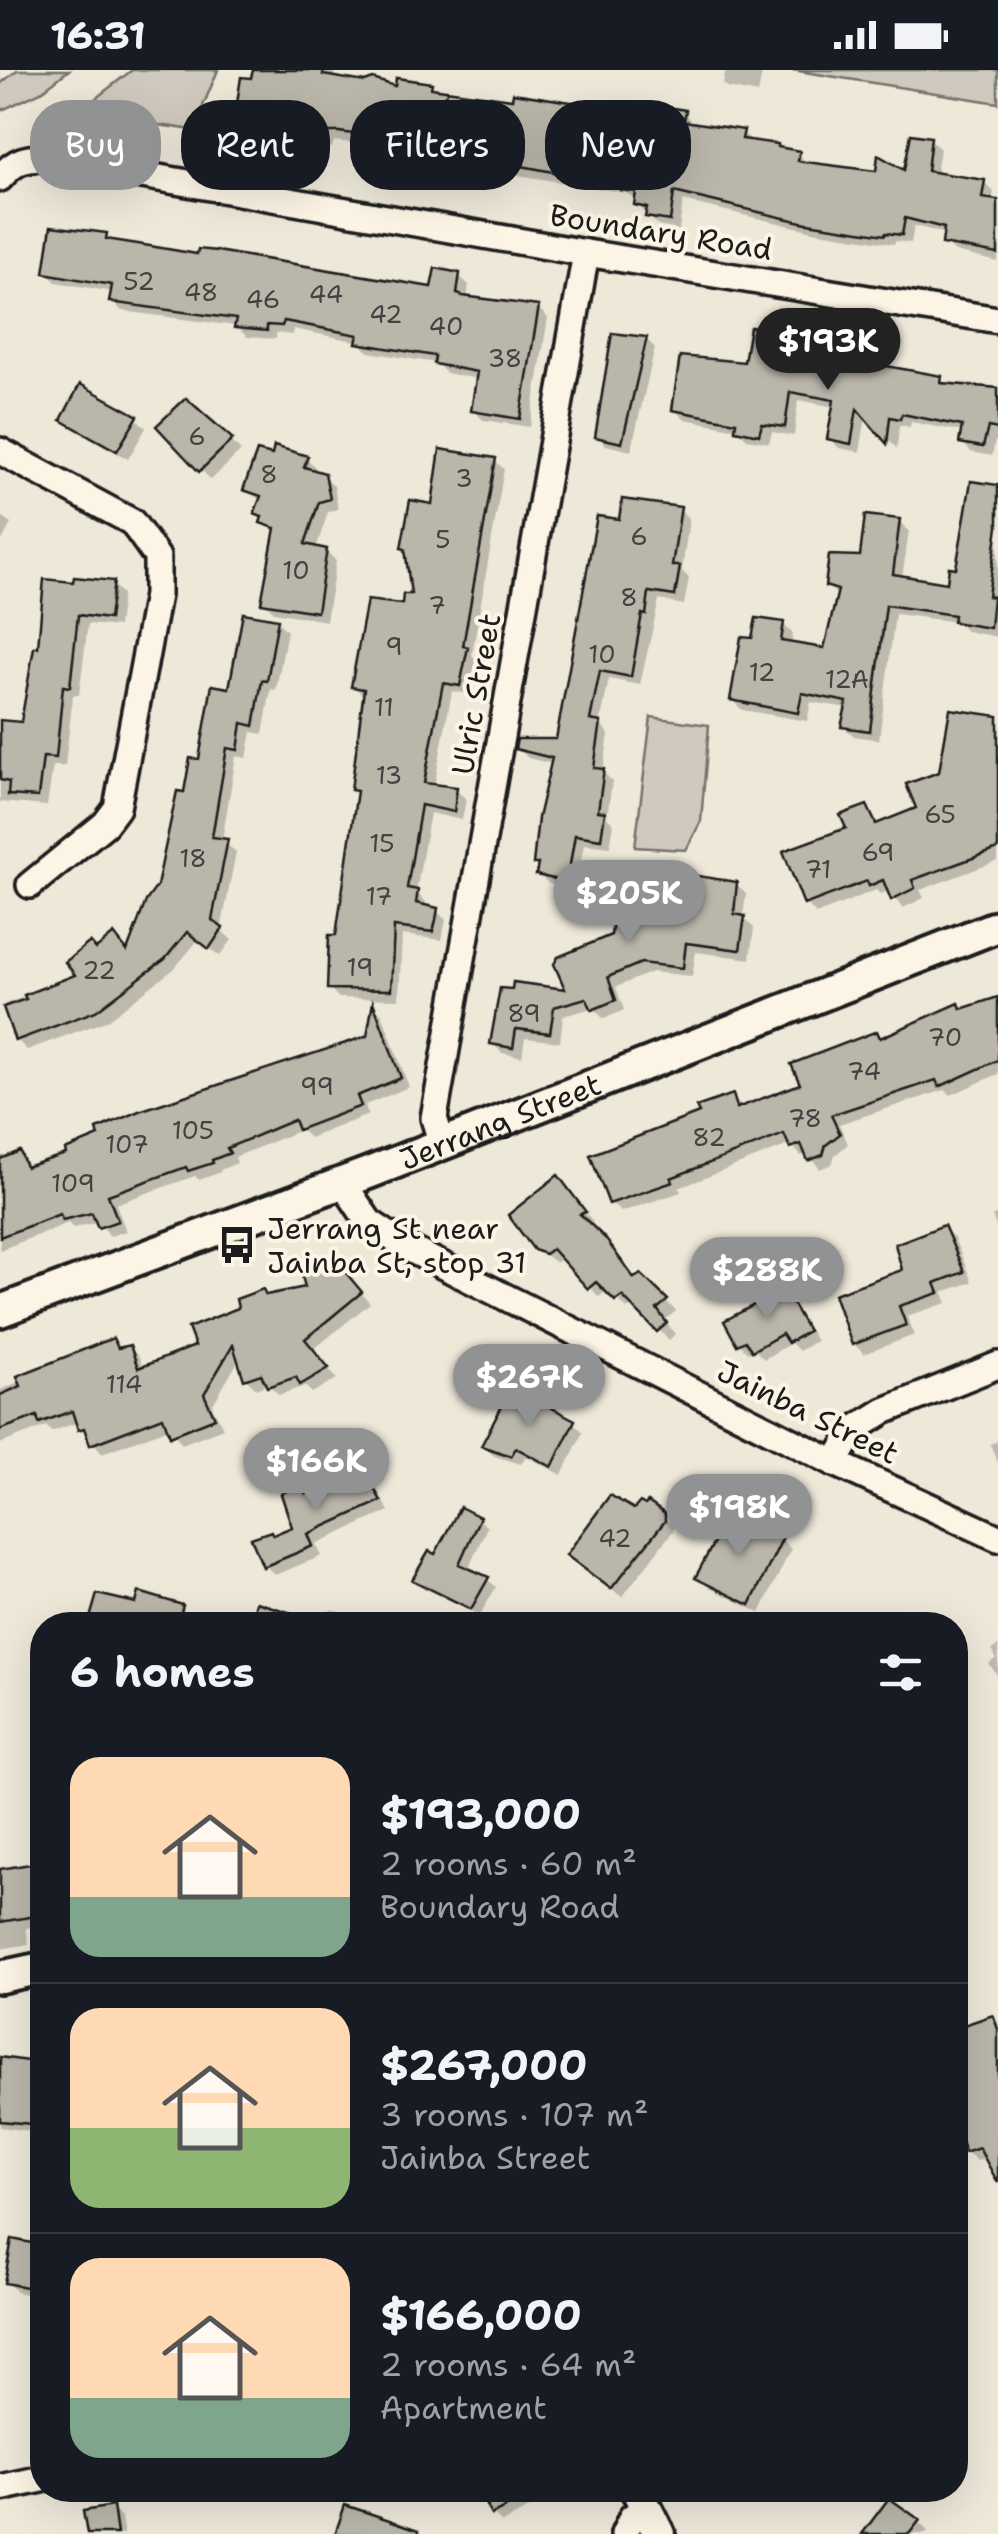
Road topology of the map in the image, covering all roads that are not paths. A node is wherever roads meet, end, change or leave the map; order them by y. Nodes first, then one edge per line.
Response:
1 (0, 178) edge
2 (586, 253) junction
3 (998, 320) edge
4 (0, 452) edge
5 (30, 886) dead end
6 (998, 926) edge
7 (442, 1144) junction
8 (343, 1183) junction
9 (0, 1311) edge
10 (998, 1364) edge
11 (835, 1463) junction
12 (998, 1538) edge
13 (30, 1971) edge
14 (0, 1977) edge
15 (30, 2482) edge
16 (0, 2488) edge
17 (647, 2511) edge
18 (624, 2534) edge

1 - 2 street, Boundary Road
2 - 3 street, Boundary Road
2 - 7 street, Ulric Street
4 - 5 street
6 - 7 street, Jerrang Street
7 - 8 street, Jerrang Street
8 - 9 street, Jerrang Street
8 - 11 street, Jainba Street
10 - 11 street
11 - 12 street, Jainba Street
13 - 14 street
15 - 16 street
17 - 18 street

